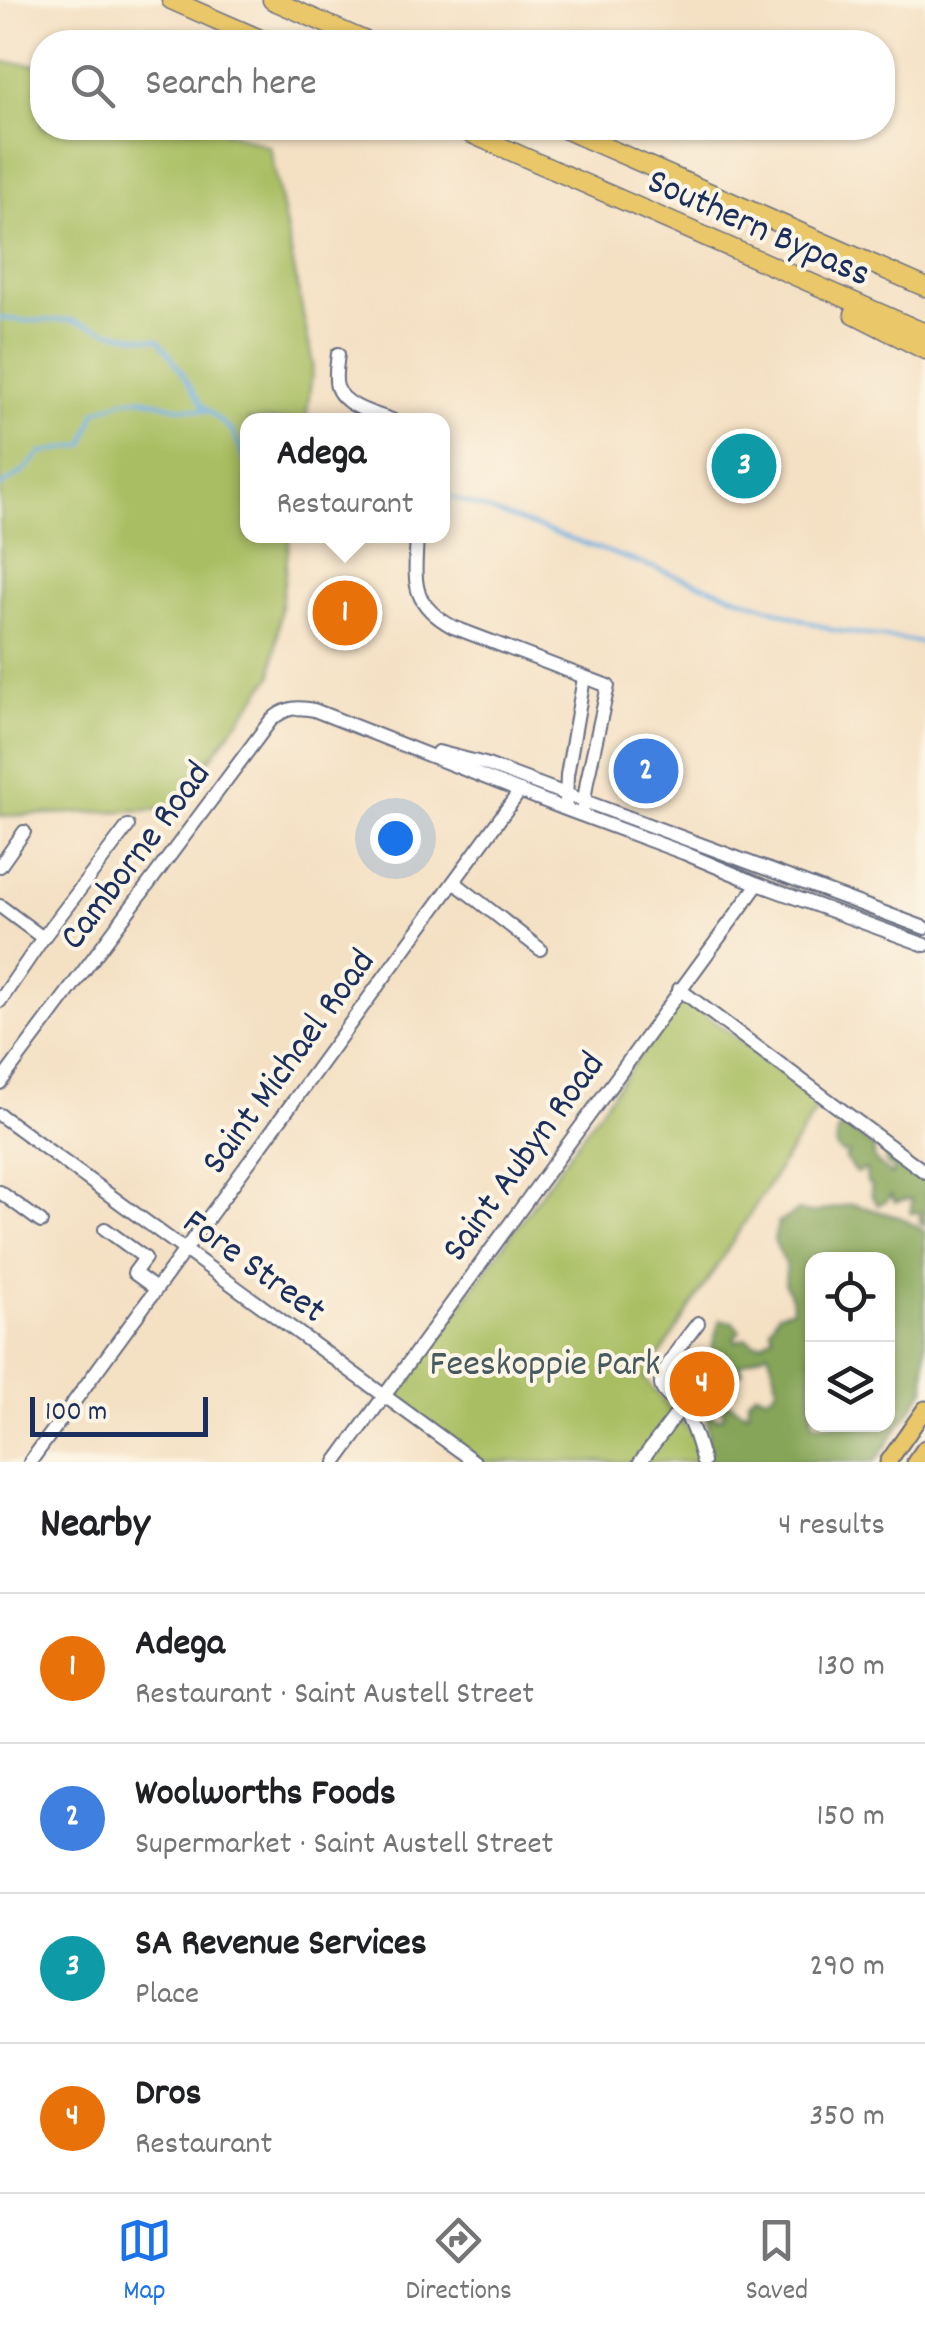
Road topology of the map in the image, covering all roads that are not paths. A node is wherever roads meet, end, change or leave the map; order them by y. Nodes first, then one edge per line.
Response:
1 (171, 0) edge
2 (272, 0) edge
3 (240, 30) edge
4 (341, 30) edge
5 (485, 140) edge
6 (589, 140) edge
7 (737, 251) junction
8 (925, 287) edge
9 (925, 333) edge
10 (925, 350) edge
11 (338, 354) dead end
12 (376, 413) edge
13 (417, 543) edge
14 (584, 678) junction
15 (592, 761) junction
16 (566, 775) junction
17 (525, 786) junction
18 (566, 802) junction
19 (583, 808) junction
20 (619, 815) junction
21 (128, 826) dead end
22 (24, 832) dead end
23 (0, 866) edge
24 (454, 882) junction
25 (758, 884) junction
26 (0, 906) edge
27 (925, 928) edge
28 (43, 938) junction
29 (925, 946) edge
30 (540, 948) dead end
31 (679, 990) junction
32 (0, 1001) edge
33 (0, 1084) edge
34 (0, 1116) edge
35 (925, 1172) edge
36 (0, 1192) edge
37 (41, 1222) dead end
38 (105, 1229) dead end
39 (185, 1249) junction
40 (156, 1289) junction
41 (698, 1323) dead end
42 (384, 1395) junction
43 (681, 1408) junction
44 (925, 1409) edge
45 (925, 1448) edge
46 (892, 1456) edge
47 (30, 1462) edge
48 (336, 1462) edge
49 (475, 1462) edge
50 (640, 1462) edge
51 (703, 1462) edge
52 (915, 1462) edge

1 - 3 highway
2 - 4 highway
5 - 7 highway, Southern Bypass
6 - 8 highway, Southern Bypass
7 - 9 highway, Southern Bypass
7 - 10 highway
11 - 12 street
13 - 14 street
14 - 15 street
14 - 16 street
15 - 19 street
15 - 20 street
16 - 17 street
16 - 18 street
17 - 18 street
17 - 24 street, Saint Michael Road
17 - 33 street, Camborne Road
18 - 19 street
19 - 20 street
19 - 25 street
20 - 27 street
21 - 28 street
22 - 23 street
24 - 30 street
24 - 39 street, Saint Michael Road
25 - 29 street
25 - 31 street, Saint Aubyn Road
26 - 28 street
28 - 32 street
31 - 35 street
31 - 42 street, Saint Aubyn Road
34 - 39 street, Fore Street
36 - 37 street
38 - 40 street
39 - 40 street, Saint Michael Road
39 - 42 street, Fore Street
40 - 47 street, Saint Michael Road
41 - 43 street
42 - 48 street, Saint Aubyn Road
42 - 49 street, Fore Street
43 - 50 street
43 - 51 street
44 - 46 main road
45 - 52 main road
46 - 52 street

